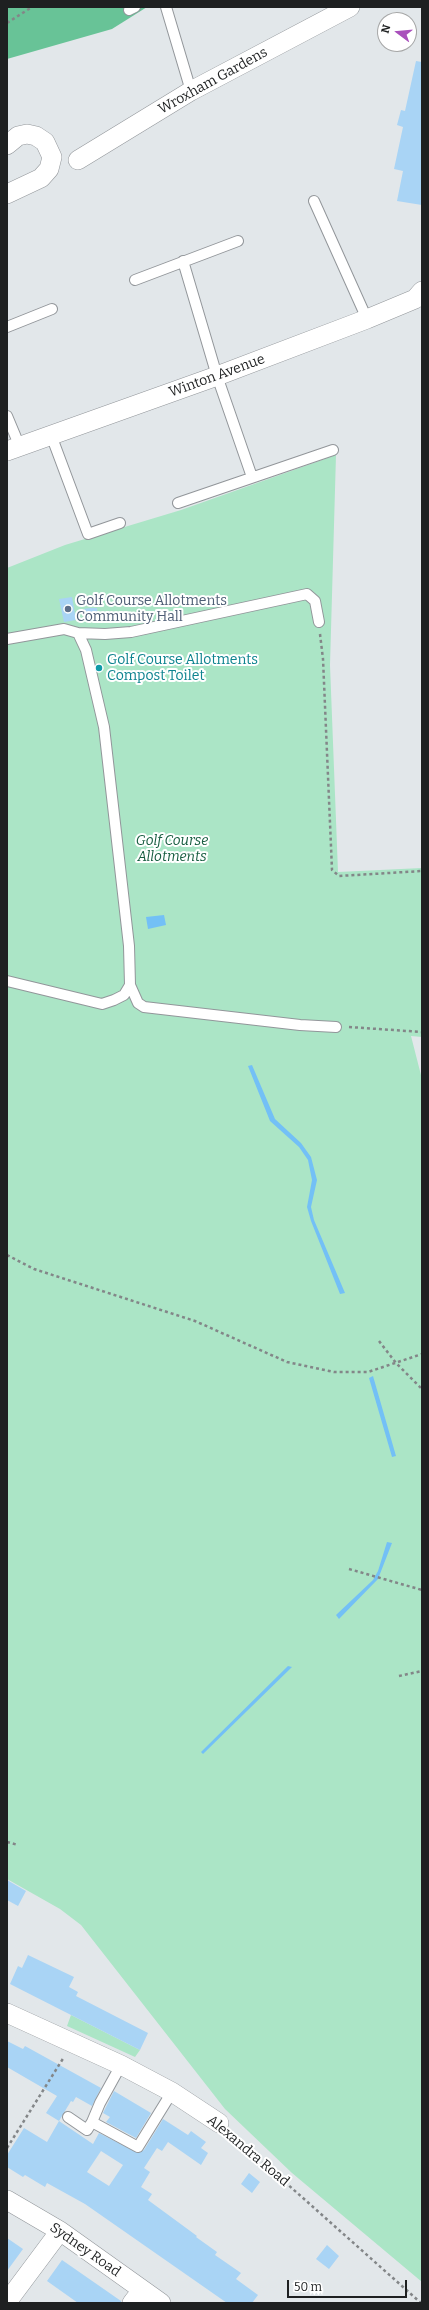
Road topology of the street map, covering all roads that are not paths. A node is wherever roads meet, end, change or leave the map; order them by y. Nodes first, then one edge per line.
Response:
1 (166, 7) edge
2 (350, 7) edge
3 (191, 90) junction
4 (7, 145) edge
5 (78, 160) dead end
6 (7, 194) edge
7 (314, 201) dead end
8 (238, 241) dead end
9 (183, 261) junction
10 (134, 280) dead end
11 (422, 291) edge
12 (52, 309) dead end
13 (367, 319) junction
14 (7, 327) edge
15 (217, 376) junction
16 (7, 416) edge
17 (51, 435) junction
18 (13, 449) edge
19 (333, 450) dead end
20 (252, 477) junction
21 (178, 503) dead end
22 (120, 523) dead end
23 (319, 622) road end
24 (78, 632) junction
25 (7, 639) edge
26 (7, 982) edge
27 (130, 985) junction
28 (336, 1027) road end
29 (7, 2013) edge
30 (121, 2065) junction
31 (172, 2092) junction
32 (68, 2117) dead end
33 (92, 2122) junction
34 (219, 2124) road end
35 (7, 2200) edge
36 (60, 2230) junction
37 (137, 2296) edge
38 (7, 2302) edge
39 (161, 2303) edge

1 - 3 lane
2 - 3 street, Wroxham Gardens
3 - 5 street, Wroxham Gardens
4 - 6 street
7 - 13 lane
8 - 9 lane
9 - 10 lane
9 - 15 lane
11 - 13 street, Winton Avenue
12 - 14 lane
13 - 15 street, Winton Avenue
15 - 17 street, Winton Avenue
15 - 20 lane
16 - 18 lane
17 - 18 street, Winton Avenue
17 - 22 lane
19 - 20 lane
20 - 21 lane
23 - 24 lane
24 - 25 lane
24 - 27 lane
26 - 27 lane
27 - 28 lane
29 - 30 street, Alexandra Road
30 - 31 street, Alexandra Road
30 - 33 lane
31 - 33 lane
31 - 34 street, Alexandra Road
32 - 33 lane
35 - 36 street, Sydney Road
36 - 37 street, Sydney Road
36 - 38 street
37 - 39 street, Sydney Road

